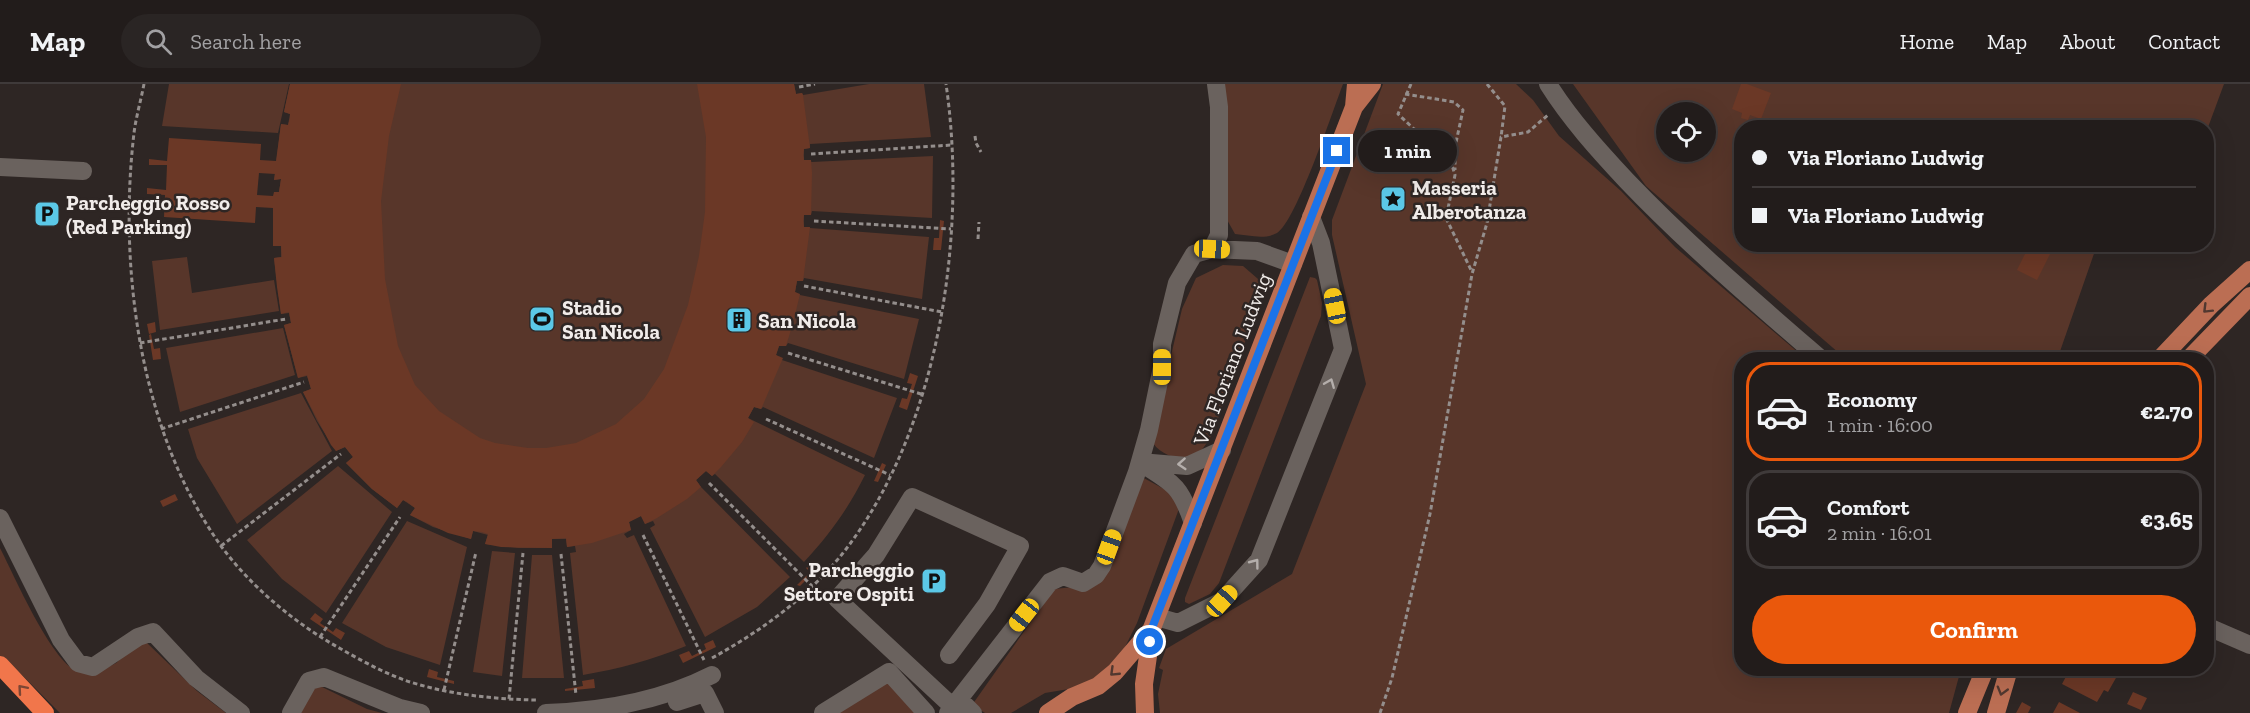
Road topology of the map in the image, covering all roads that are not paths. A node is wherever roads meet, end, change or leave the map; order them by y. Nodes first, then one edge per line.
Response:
1 (1216, 84) edge
2 (1356, 84) edge
3 (1372, 84) edge
4 (1536, 84) edge
5 (1548, 84) edge
6 (1561, 104) junction
7 (1354, 107) junction
8 (0, 167) edge
9 (83, 171) dead end
10 (1311, 217) junction
11 (1212, 249) junction
12 (1293, 264) junction
13 (2250, 270) edge
14 (2250, 296) edge
15 (1813, 352) edge
16 (2167, 352) edge
17 (2196, 352) edge
18 (1222, 450) junction
19 (1140, 462) junction
20 (0, 518) edge
21 (1193, 523) junction
22 (1155, 622) junction
23 (2214, 629) edge
24 (2250, 645) edge
25 (949, 655) dead end
26 (0, 665) edge
27 (709, 668) road end
28 (1982, 676) edge
29 (1984, 676) edge
30 (2007, 676) edge
31 (953, 706) edge
32 (545, 707) edge
33 (45, 713) edge
34 (241, 713) edge
35 (291, 713) edge
36 (421, 713) edge
37 (638, 713) edge
38 (715, 713) edge
39 (823, 713) edge
40 (926, 713) edge
41 (973, 713) edge
42 (1048, 713) edge
43 (1145, 713) edge
44 (1967, 713) edge
45 (1977, 713) edge
46 (1996, 713) edge

1 - 11 street
2 - 7 main road
3 - 7 main road
4 - 6 street
5 - 6 street
6 - 15 street
7 - 10 main road, Via Floriano Ludwig
8 - 9 street
10 - 12 main road, Via Floriano Ludwig
22 -> 10 street
11 - 12 street
11 - 19 street
12 - 18 main road, Via Floriano Ludwig
13 -> 16 main road
14 - 17 main road
18 -> 19 street
18 - 21 main road, Via Floriano Ludwig
19 - 21 street
19 - 31 street
20 - 34 street
21 - 22 main road, Via Floriano Ludwig
22 -> 42 main road
22 - 43 main road
23 - 24 street
25 - 31 street
33 -> 26 highway
27 - 32 street
28 - 44 main road
29 - 45 main road
30 -> 46 main road
31 - 41 street
35 - 36 street
37 - 38 street
39 - 40 street

